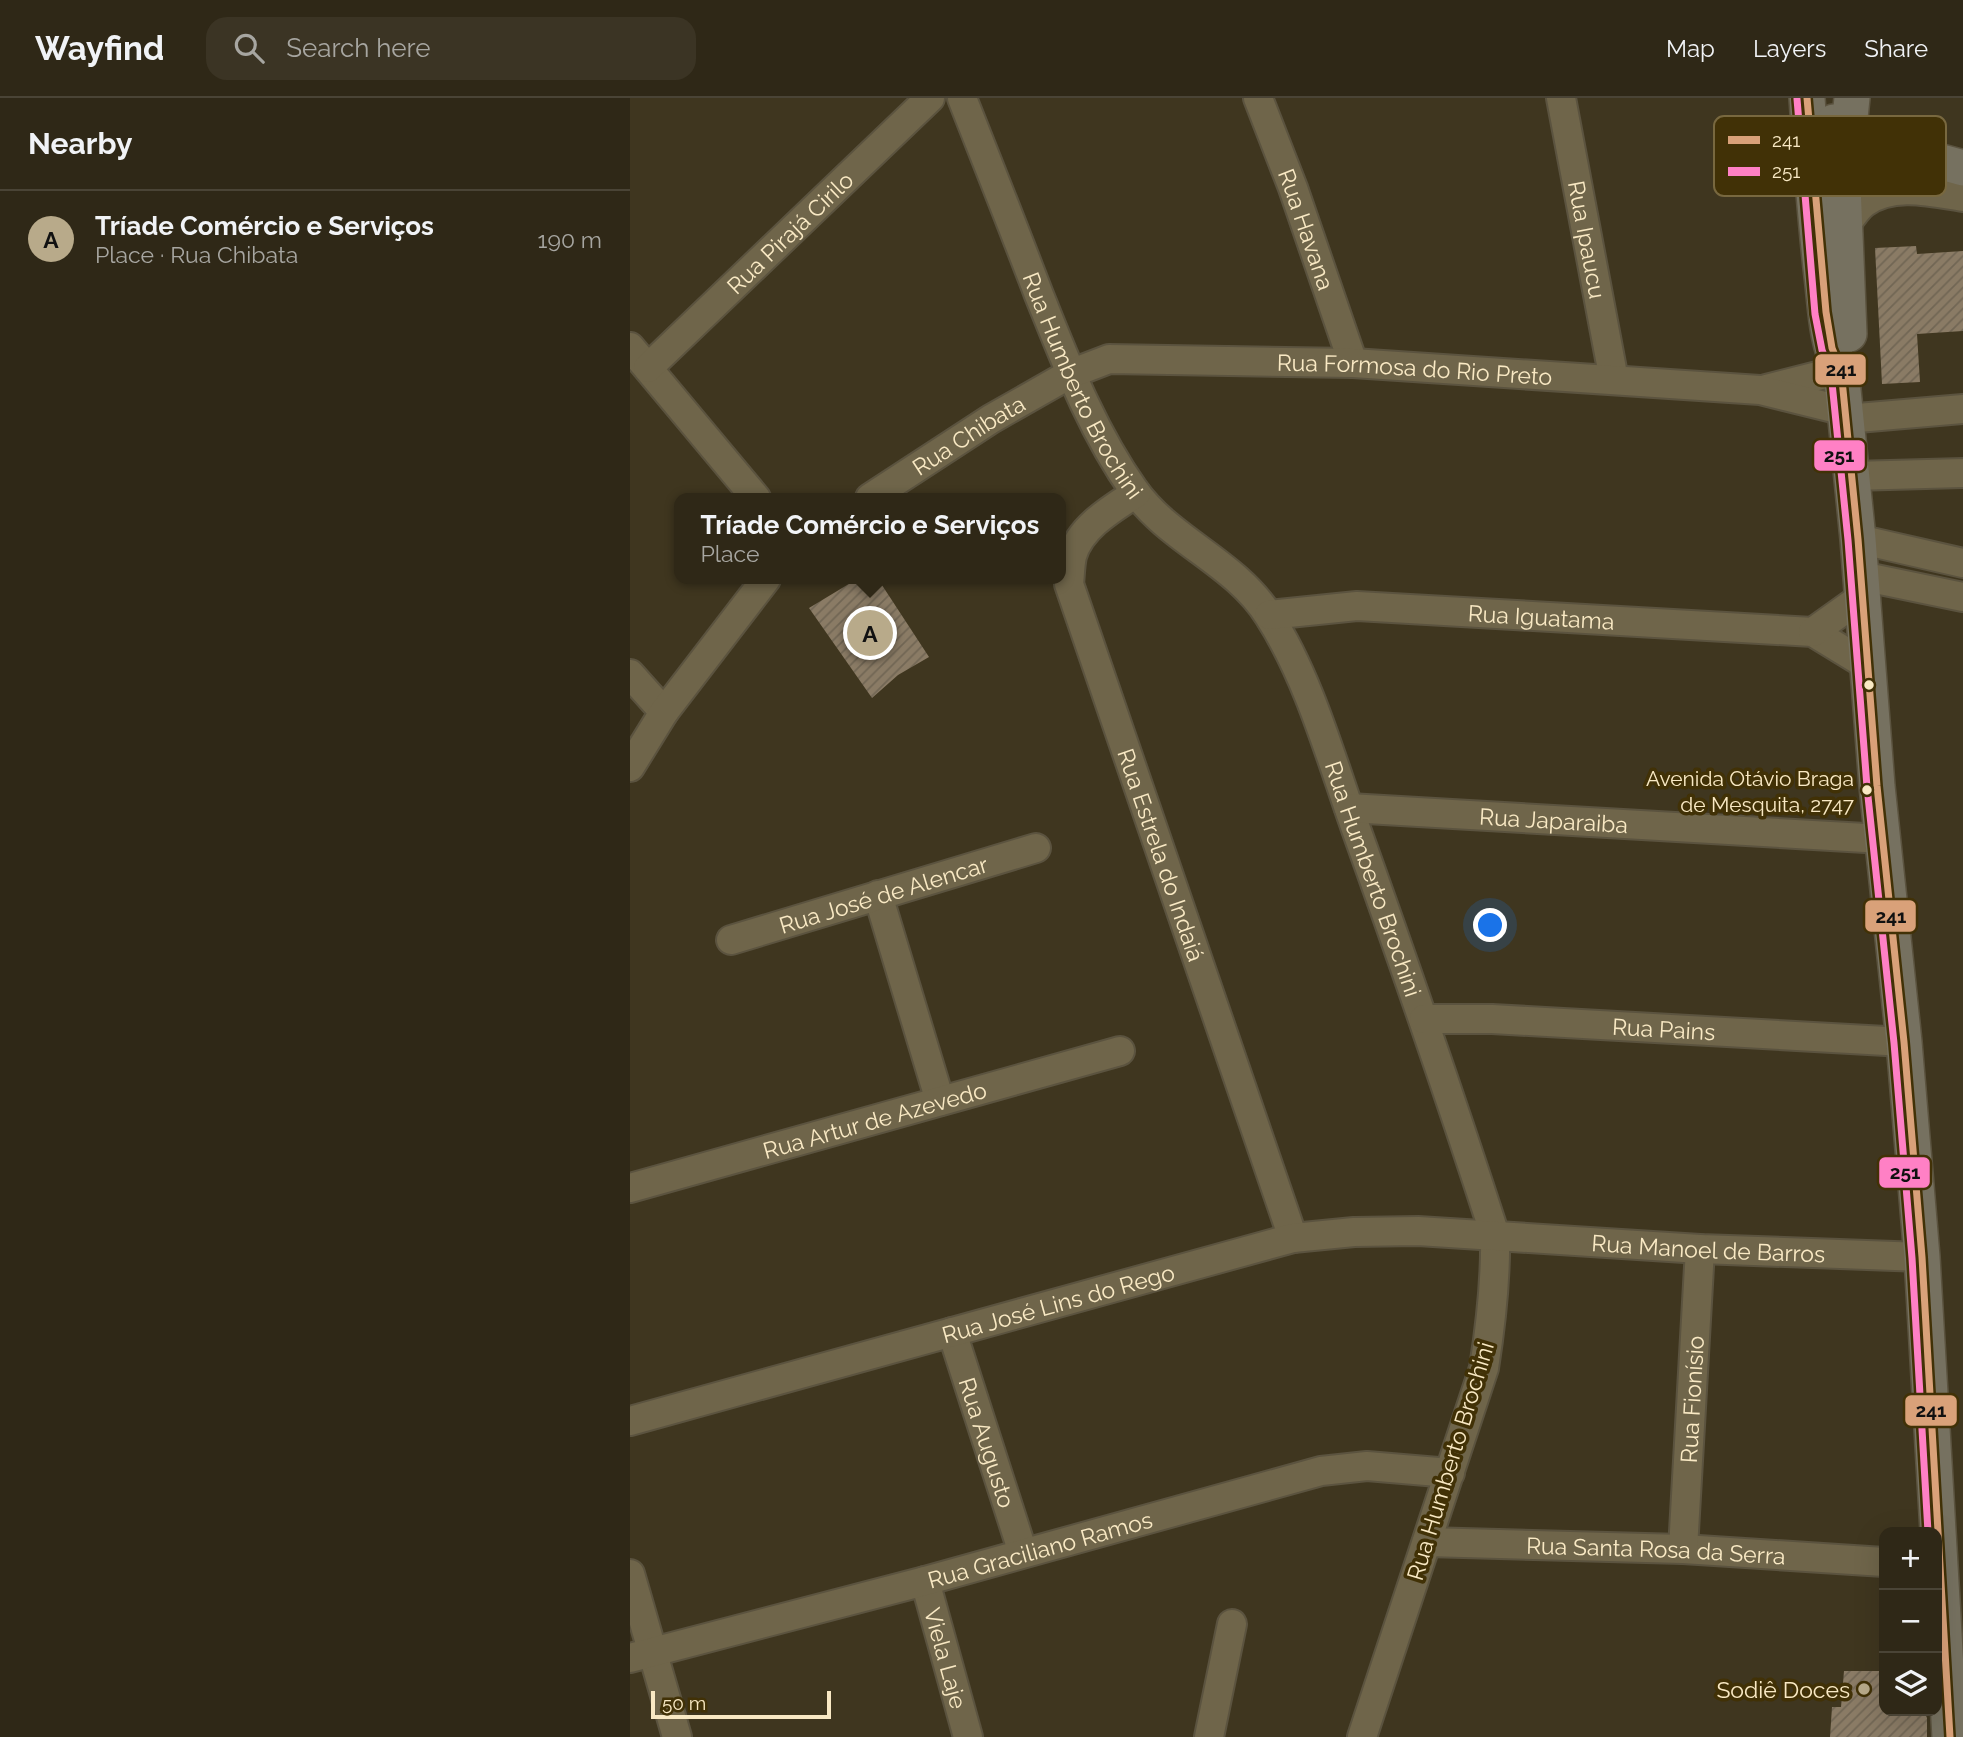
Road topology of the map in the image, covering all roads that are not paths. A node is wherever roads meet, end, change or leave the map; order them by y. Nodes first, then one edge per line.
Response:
1 (930, 98) edge
2 (962, 98) edge
3 (1258, 98) edge
4 (1561, 98) edge
5 (1807, 98) edge
6 (1808, 116) edge
7 (1946, 164) edge
8 (1963, 169) edge
9 (1813, 196) edge
10 (1830, 196) edge
11 (1844, 196) edge
12 (1883, 196) edge
13 (1814, 210) junction
14 (1846, 224) junction
15 (639, 358) edge
16 (1353, 363) junction
17 (1841, 370) junction
18 (1070, 373) junction
19 (1614, 380) junction
20 (1760, 390) junction
21 (1963, 409) edge
22 (1845, 415) junction
23 (1963, 473) edge
24 (1852, 476) junction
25 (752, 493) edge
26 (878, 493) edge
27 (1136, 493) junction
28 (1858, 539) junction
29 (1963, 564) edge
30 (762, 584) edge
31 (1861, 586) junction
32 (1963, 597) edge
33 (1269, 615) junction
34 (1813, 632) junction
35 (1867, 665) junction
36 (630, 674) edge
37 (664, 712) junction
38 (630, 767) edge
39 (1349, 808) junction
40 (1883, 839) junction
41 (1037, 848) dead end
42 (878, 895) junction
43 (732, 940) dead end
44 (1424, 1018) junction
45 (1904, 1042) junction
46 (1120, 1051) dead end
47 (940, 1101) junction
48 (630, 1188) edge
49 (1495, 1235) junction
50 (1293, 1238) junction
51 (1700, 1249) junction
52 (1922, 1257) junction
53 (952, 1332) junction
54 (630, 1420) edge
55 (1450, 1474) junction
56 (1937, 1527) edge
57 (1427, 1542) junction
58 (1683, 1549) junction
59 (1023, 1553) junction
60 (1879, 1562) edge
61 (630, 1574) edge
62 (925, 1581) junction
63 (1941, 1590) edge
64 (1232, 1624) dead end
65 (641, 1655) edge
66 (677, 1737) edge
67 (968, 1737) edge
68 (1209, 1737) edge
69 (1362, 1737) edge
70 (1950, 1737) edge

1 - 15 street, Rua Pirajá Cirilo
2 - 18 street, Rua Humberto Brochini
3 - 16 street, Rua Havana
4 - 19 street, Rua Ipaucu
5 - 6 main road
7 - 8 main road
9 - 13 main road
10 - 13 street
11 - 14 main road
12 - 14 street
13 - 17 main road
14 - 17 main road
15 - 25 street
16 - 18 street, Rua Formosa do Rio Preto
16 - 19 street, Rua Formosa do Rio Preto
17 - 20 street, Rua Formosa do Rio Preto
17 - 22 main road
18 - 26 street, Rua Chibata
18 - 27 street, Rua Humberto Brochini
19 - 20 street, Rua Formosa do Rio Preto
20 - 22 street, Rua Formosa do Rio Preto
21 - 22 street, Rua Formosa do Rio Preto
22 - 24 main road
23 - 24 street
24 - 28 main road
27 - 33 street, Rua Humberto Brochini
27 - 50 street, Rua Estrela do Indaiá
28 - 29 street
28 - 31 main road
30 - 37 street
31 - 32 street
31 - 34 street
31 - 35 main road
33 - 34 street, Rua Iguatama
33 - 39 street, Rua Humberto Brochini
34 - 35 street, Rua Iguatama
35 - 40 main road
36 - 37 street
37 - 38 street
39 - 40 street, Rua Japaraiba
39 - 44 street, Rua Humberto Brochini
40 - 45 main road
41 - 42 street, Rua José de Alencar
42 - 43 street, Rua José de Alencar
42 - 47 street
44 - 45 street, Rua Pains
44 - 49 street, Rua Humberto Brochini
45 - 52 main road
46 - 47 street, Rua Artur de Azevedo
47 - 48 street, Rua Artur de Azevedo
49 - 50 street, Rua José Lins do Rego
49 - 51 street, Rua Manoel de Barros
49 - 55 street, Rua Humberto Brochini
50 - 53 street, Rua José Lins do Rego
51 - 52 street, Rua Manoel de Barros
51 - 58 street, Rua Fionísio
52 - 56 main road
53 - 54 street, Rua José Lins do Rego
53 - 59 street, Rua Augusto
55 - 57 street, Rua Humberto Brochini
55 - 59 street, Rua Graciliano Ramos
57 - 58 street, Rua Santa Rosa da Serra
57 - 69 street, Rua Humberto Brochini
58 - 60 street, Rua Santa Rosa da Serra
59 - 62 street, Rua Graciliano Ramos
61 - 65 street
62 - 65 street, Rua Graciliano Ramos
62 - 67 street, Viela Laje
63 - 70 main road
64 - 68 street
65 - 66 street

